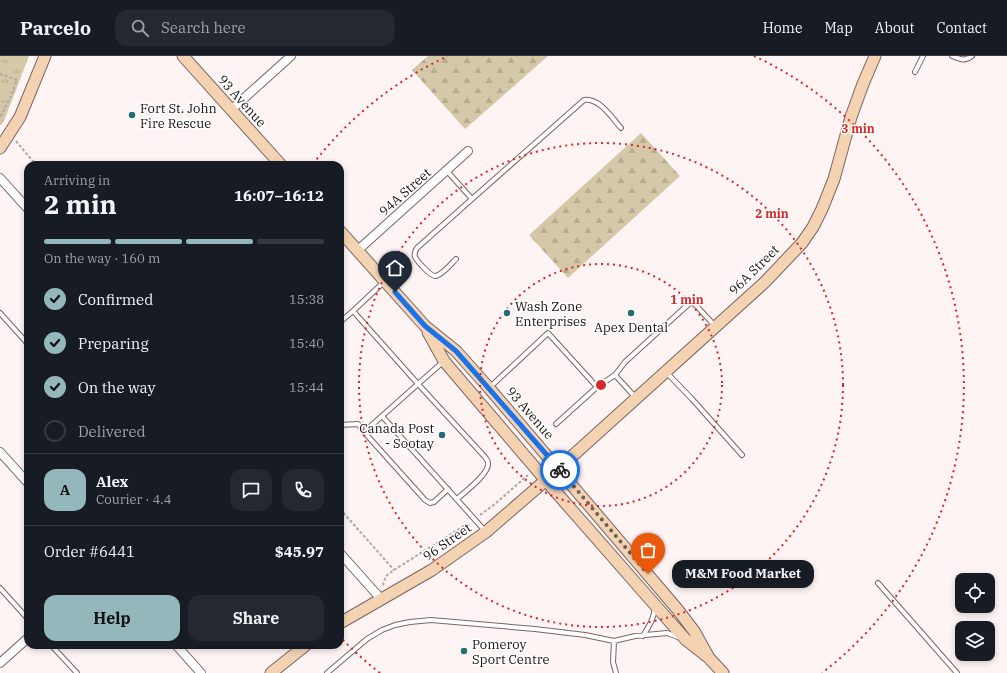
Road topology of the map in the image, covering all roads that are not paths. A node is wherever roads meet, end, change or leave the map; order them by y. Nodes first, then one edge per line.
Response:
1 (45, 56) edge
2 (183, 56) edge
3 (291, 56) edge
4 (875, 56) edge
5 (923, 56) edge
6 (952, 56) edge
7 (972, 56) edge
8 (915, 72) dead end
9 (231, 110) junction
10 (621, 128) dead end
11 (0, 148) edge
12 (468, 151) dead end
13 (277, 161) edge
14 (446, 170) junction
15 (0, 178) edge
16 (472, 199) junction
17 (24, 205) edge
18 (344, 235) edge
19 (358, 250) junction
20 (456, 260) dead end
21 (385, 281) junction
22 (353, 311) junction
23 (0, 313) edge
24 (344, 319) edge
25 (425, 326) junction
26 (716, 327) junction
27 (24, 340) edge
28 (444, 361) junction
29 (665, 372) junction
30 (616, 375) junction
31 (418, 384) junction
32 (597, 387) junction
33 (489, 388) junction
34 (636, 398) junction
35 (382, 416) junction
36 (556, 424) dead end
37 (344, 425) edge
38 (364, 432) junction
39 (0, 452) edge
40 (742, 454) dead end
41 (558, 468) junction
42 (24, 479) edge
43 (546, 480) junction
44 (448, 489) junction
45 (457, 499) junction
46 (486, 532) junction
47 (344, 557) edge
48 (878, 583) dead end
49 (0, 588) edge
50 (381, 599) junction
51 (655, 605) junction
52 (24, 615) edge
53 (344, 621) edge
54 (643, 636) junction
55 (686, 640) junction
56 (614, 641) junction
57 (24, 642) edge
58 (56, 649) edge
59 (180, 649) edge
60 (298, 649) edge
61 (709, 658) junction
62 (0, 663) edge
63 (77, 673) edge
64 (201, 673) edge
65 (271, 673) edge
66 (327, 673) edge
67 (616, 673) edge
68 (723, 673) edge
69 (957, 673) edge

1 - 11 main road
2 - 9 main road, 93 Avenue
3 - 9 street
4 - 26 main road, 96A Street
5 - 8 lane
6 - 7 lane
9 - 13 main road, 93 Avenue
10 - 16 lane
12 - 14 street, 94A Street
14 - 16 lane
14 - 19 street, 94A Street
15 - 17 street
16 - 20 lane
18 - 19 main road, 93 Avenue
19 - 21 main road, 93 Avenue
21 - 22 lane
21 - 25 main road, 93 Avenue
22 - 24 lane
22 - 31 lane
23 - 27 lane
25 - 28 main road, 93 Avenue
25 - 33 main road, 93 Avenue
26 - 29 main road, 96A Street
26 - 30 lane
28 - 31 lane
28 - 43 main road, 93 Avenue
29 - 34 main road, 96A Street
29 - 40 lane
30 - 32 lane
30 - 34 lane
31 - 35 lane
31 - 45 lane
32 - 33 lane
32 - 36 lane
33 - 41 main road, 93 Avenue
34 - 41 main road, 96A Street
35 - 38 lane
35 - 44 lane
37 - 38 lane
38 - 44 lane
39 - 42 street
41 - 43 main road, 96 Street
41 - 61 main road, 93 Avenue
43 - 46 main road, 96 Street
43 - 51 main road, 93 Avenue
44 - 45 lane
45 - 46 lane
46 - 50 main road, 96 Street
47 - 50 street
48 - 69 lane
49 - 52 lane
50 - 53 main road, 96 Street
51 - 54 lane
51 - 55 main road, 93 Avenue
54 - 55 lane
54 - 56 lane
55 - 61 main road, 93 Avenue
56 - 66 lane
56 - 67 lane
57 - 62 street
58 - 63 lane
59 - 64 street
60 - 65 main road
61 - 68 main road, 93 Avenue

